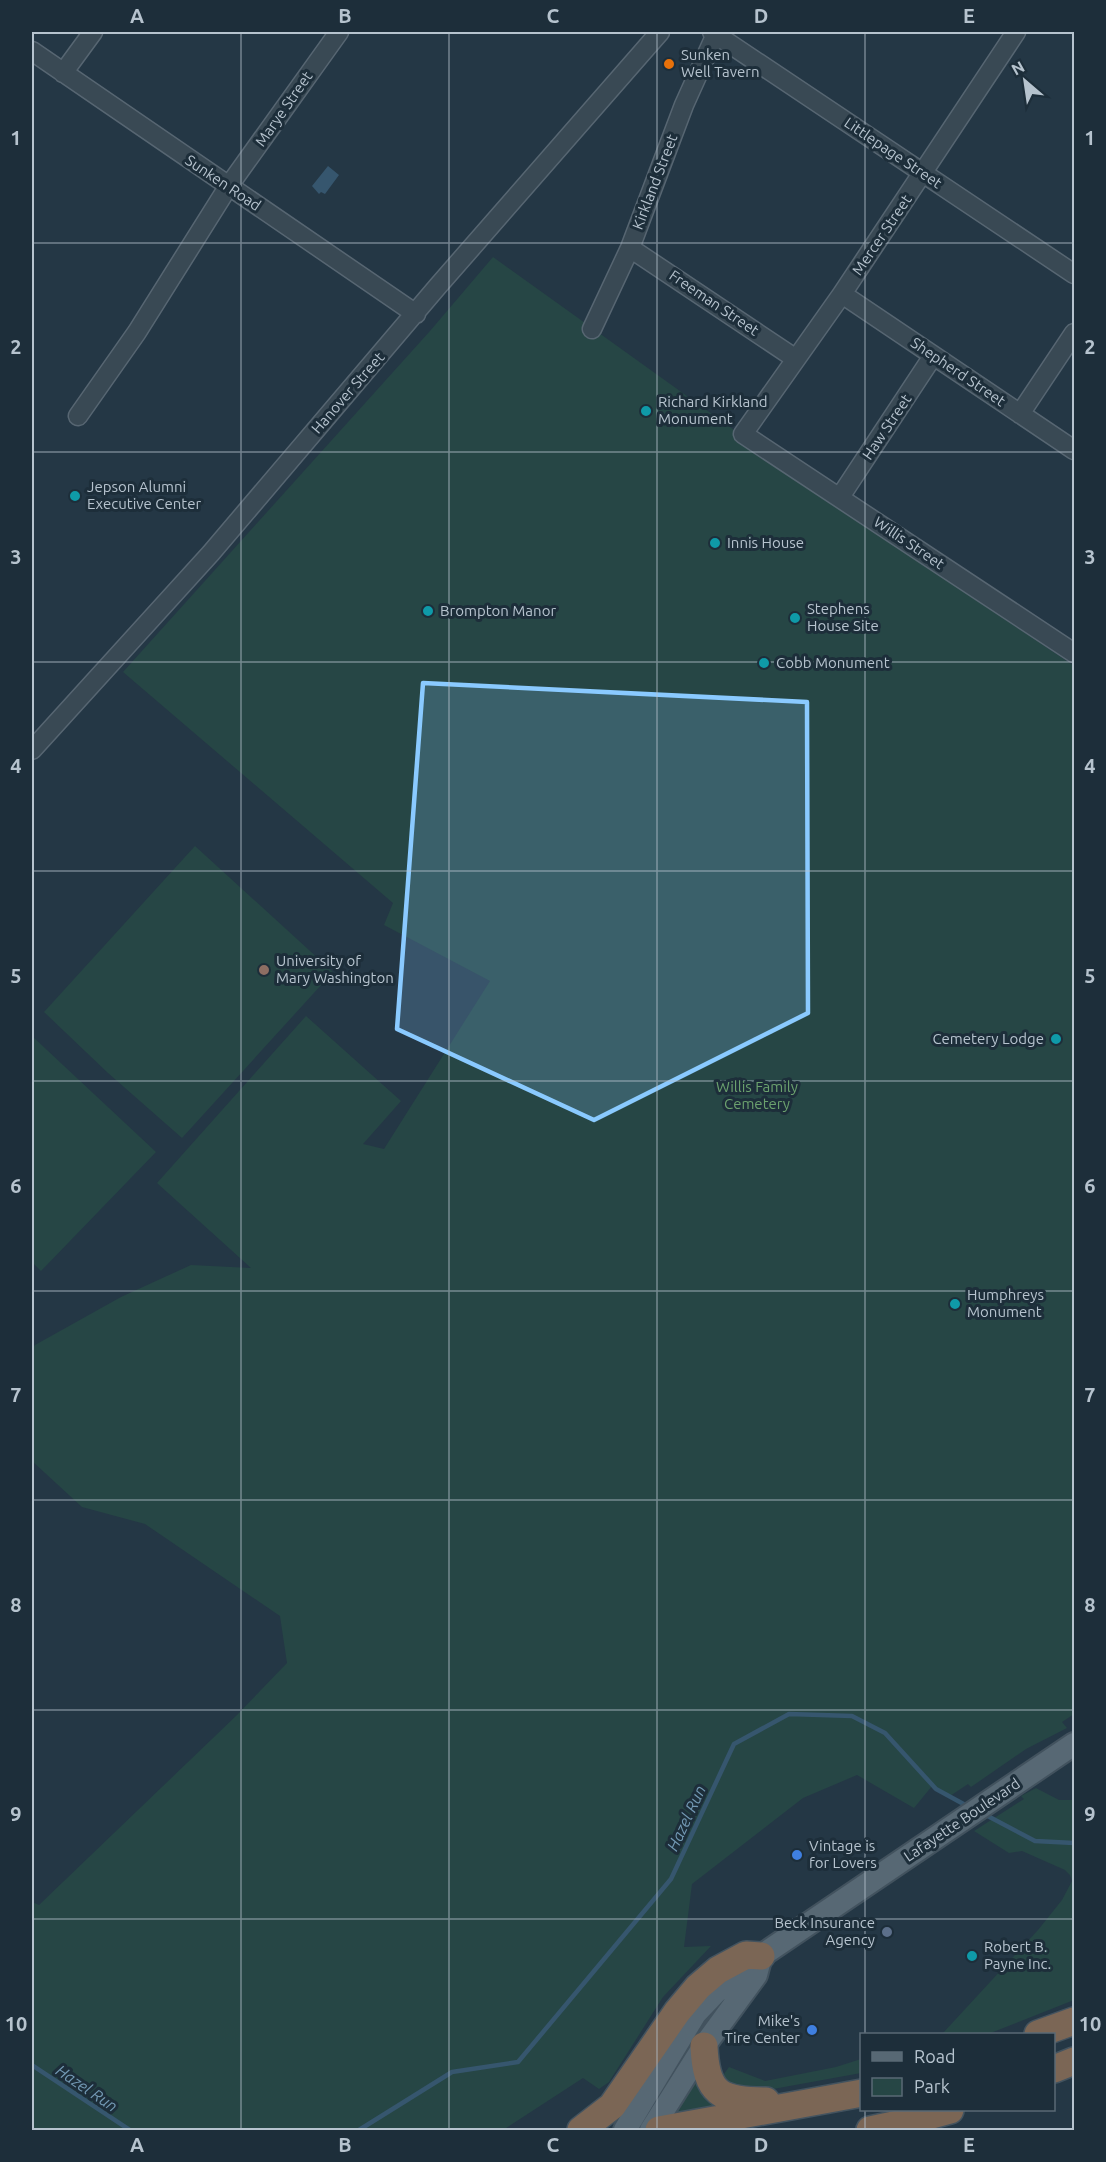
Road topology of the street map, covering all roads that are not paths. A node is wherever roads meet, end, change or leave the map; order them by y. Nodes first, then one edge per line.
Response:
1 (93, 32) edge
2 (339, 32) edge
3 (660, 32) edge
4 (715, 32) edge
5 (1016, 32) edge
6 (32, 51) edge
7 (63, 73) junction
8 (923, 174) junction
9 (228, 187) junction
10 (630, 248) junction
11 (1074, 274) edge
12 (842, 294) junction
13 (416, 314) junction
14 (592, 328) dead end
15 (1074, 333) edge
16 (933, 356) junction
17 (796, 359) junction
18 (1020, 414) junction
19 (78, 416) dead end
20 (743, 434) joint
21 (1074, 450) edge
22 (840, 497) junction
23 (1074, 653) edge
24 (32, 750) edge
25 (1074, 1744) edge
26 (761, 1956) junction
27 (1074, 2021) edge
28 (1041, 2033) edge
29 (705, 2046) junction
30 (1074, 2061) edge
31 (1055, 2068) edge
32 (860, 2093) edge
33 (818, 2102) junction
34 (944, 2111) edge
35 (581, 2130) edge
36 (625, 2130) edge
37 (651, 2130) edge
38 (659, 2130) edge
39 (870, 2130) edge

1 - 7 street
2 - 9 street, Marye Street
3 - 13 street, Hanover Street
4 - 8 street, Littlepage Street
4 - 10 street, Kirkland Street
5 - 8 street, Mercer Street
6 - 7 street, Sunken Road
7 - 9 street, Sunken Road
8 - 11 street, Littlepage Street
8 - 12 street, Mercer Street
9 - 13 street, Sunken Road
9 - 19 street, Marye Street
10 - 14 street, Kirkland Street
10 - 17 street, Freeman Street
12 - 16 street, Shepherd Street
12 - 17 street, Mercer Street
13 - 24 street, Hanover Street
15 - 18 street
16 - 18 street, Shepherd Street
16 - 22 street, Haw Street
17 - 20 street, Mercer Street
18 - 21 street, Shepherd Street
20 - 22 street, Willis Street
22 - 23 street, Willis Street
25 - 26 main road, Lafayette Boulevard
26 - 29 main road
26 - 35 highway
26 - 36 main road, Lafayette Boulevard
27 - 28 highway
29 - 33 highway
29 - 37 main road
30 - 31 highway
32 - 33 highway
33 - 38 highway
34 - 39 highway

